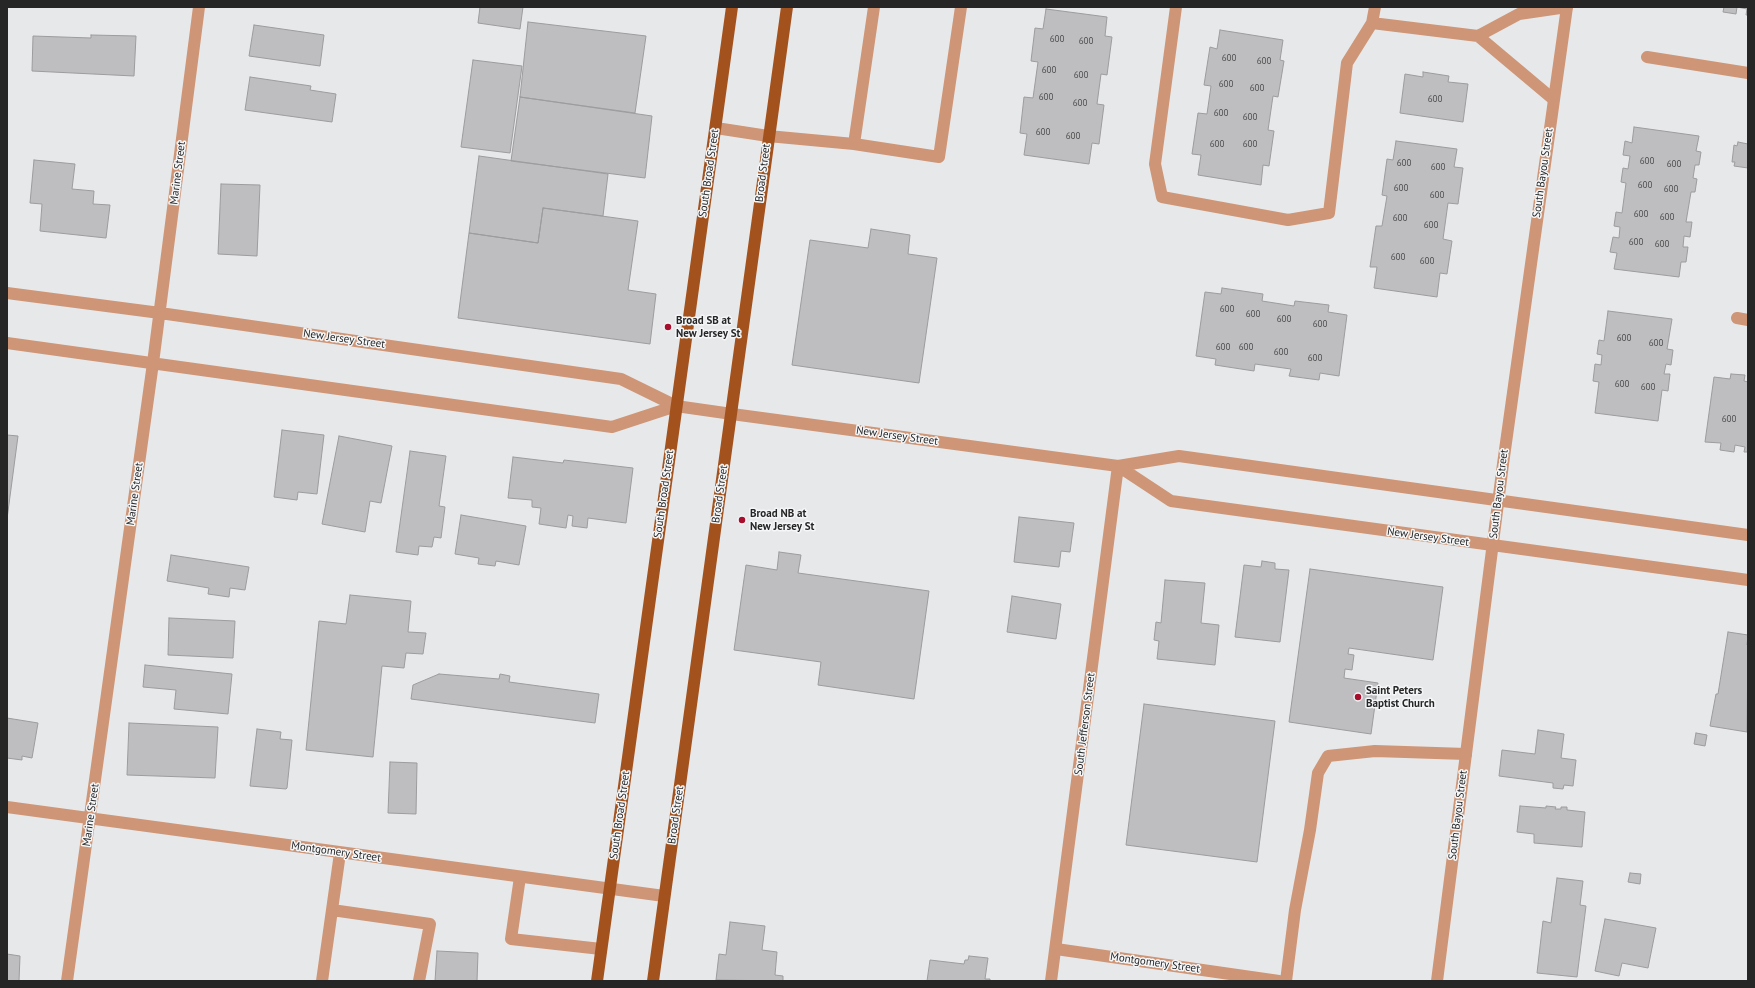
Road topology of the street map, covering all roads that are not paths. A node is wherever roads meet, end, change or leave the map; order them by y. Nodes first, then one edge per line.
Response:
1 (199, 7) edge
2 (732, 7) edge
3 (787, 7) edge
4 (874, 7) edge
5 (962, 7) edge
6 (1176, 7) edge
7 (1376, 7) edge
8 (1567, 7) edge
9 (1372, 23) junction
10 (1478, 36) junction
11 (1647, 57) dead end
12 (1748, 73) edge
13 (1553, 99) junction
14 (716, 128) junction
15 (768, 136) junction
16 (854, 144) junction
17 (7, 294) edge
18 (160, 313) junction
19 (7, 343) edge
20 (154, 363) junction
21 (676, 406) junction
22 (732, 414) junction
23 (1118, 466) junction
24 (1498, 500) junction
25 (1748, 535) edge
26 (1493, 546) junction
27 (1748, 580) edge
28 (1466, 754) junction
29 (7, 807) edge
30 (90, 819) junction
31 (340, 853) junction
32 (520, 877) junction
33 (610, 889) junction
34 (664, 896) junction
35 (332, 910) junction
36 (601, 949) junction
37 (1056, 949) junction
38 (67, 981) edge
39 (322, 981) edge
40 (419, 981) edge
41 (597, 981) edge
42 (652, 981) edge
43 (1051, 981) edge
44 (1279, 981) edge
45 (1286, 981) edge
46 (1437, 981) edge

1 - 18 street, Marine Street
2 - 14 main road, South Broad Street
3 - 15 main road, Broad Street
4 - 16 street
5 - 16 street
6 - 9 street
7 - 9 street
8 - 10 street
8 - 13 street, South Bayou Street
9 - 10 street
10 - 13 street
11 - 12 street
13 - 24 street, South Bayou Street
14 - 15 street
14 - 21 main road, South Broad Street
15 - 16 street
15 - 22 main road, Broad Street
17 - 18 street, New Jersey Street
18 - 20 street, Marine Street
18 - 21 street, New Jersey Street
19 - 20 street, New Jersey Street
20 - 21 street, New Jersey Street
20 - 30 street, Marine Street
21 - 22 street, New Jersey Street
21 - 33 main road, South Broad Street
22 - 23 street, New Jersey Street
22 - 34 main road, Broad Street
23 - 24 street, New Jersey Street
23 - 26 street, New Jersey Street
23 - 37 street, South Jefferson Street
24 - 25 street, New Jersey Street
24 - 26 street, South Bayou Street
26 - 27 street, New Jersey Street
26 - 28 street, South Bayou Street
28 - 45 street
28 - 46 street, South Bayou Street
29 - 30 street, Montgomery Street
30 - 31 street, Montgomery Street
30 - 38 street, Marine Street
31 - 32 street, Montgomery Street
31 - 35 street
32 - 33 street, Montgomery Street
32 - 36 street
33 - 34 street, Montgomery Street
33 - 36 main road, South Broad Street
34 - 42 main road, Broad Street
35 - 39 street
35 - 40 street
36 - 41 main road, South Broad Street
37 - 43 street, South Jefferson Street
37 - 44 street, Montgomery Street

